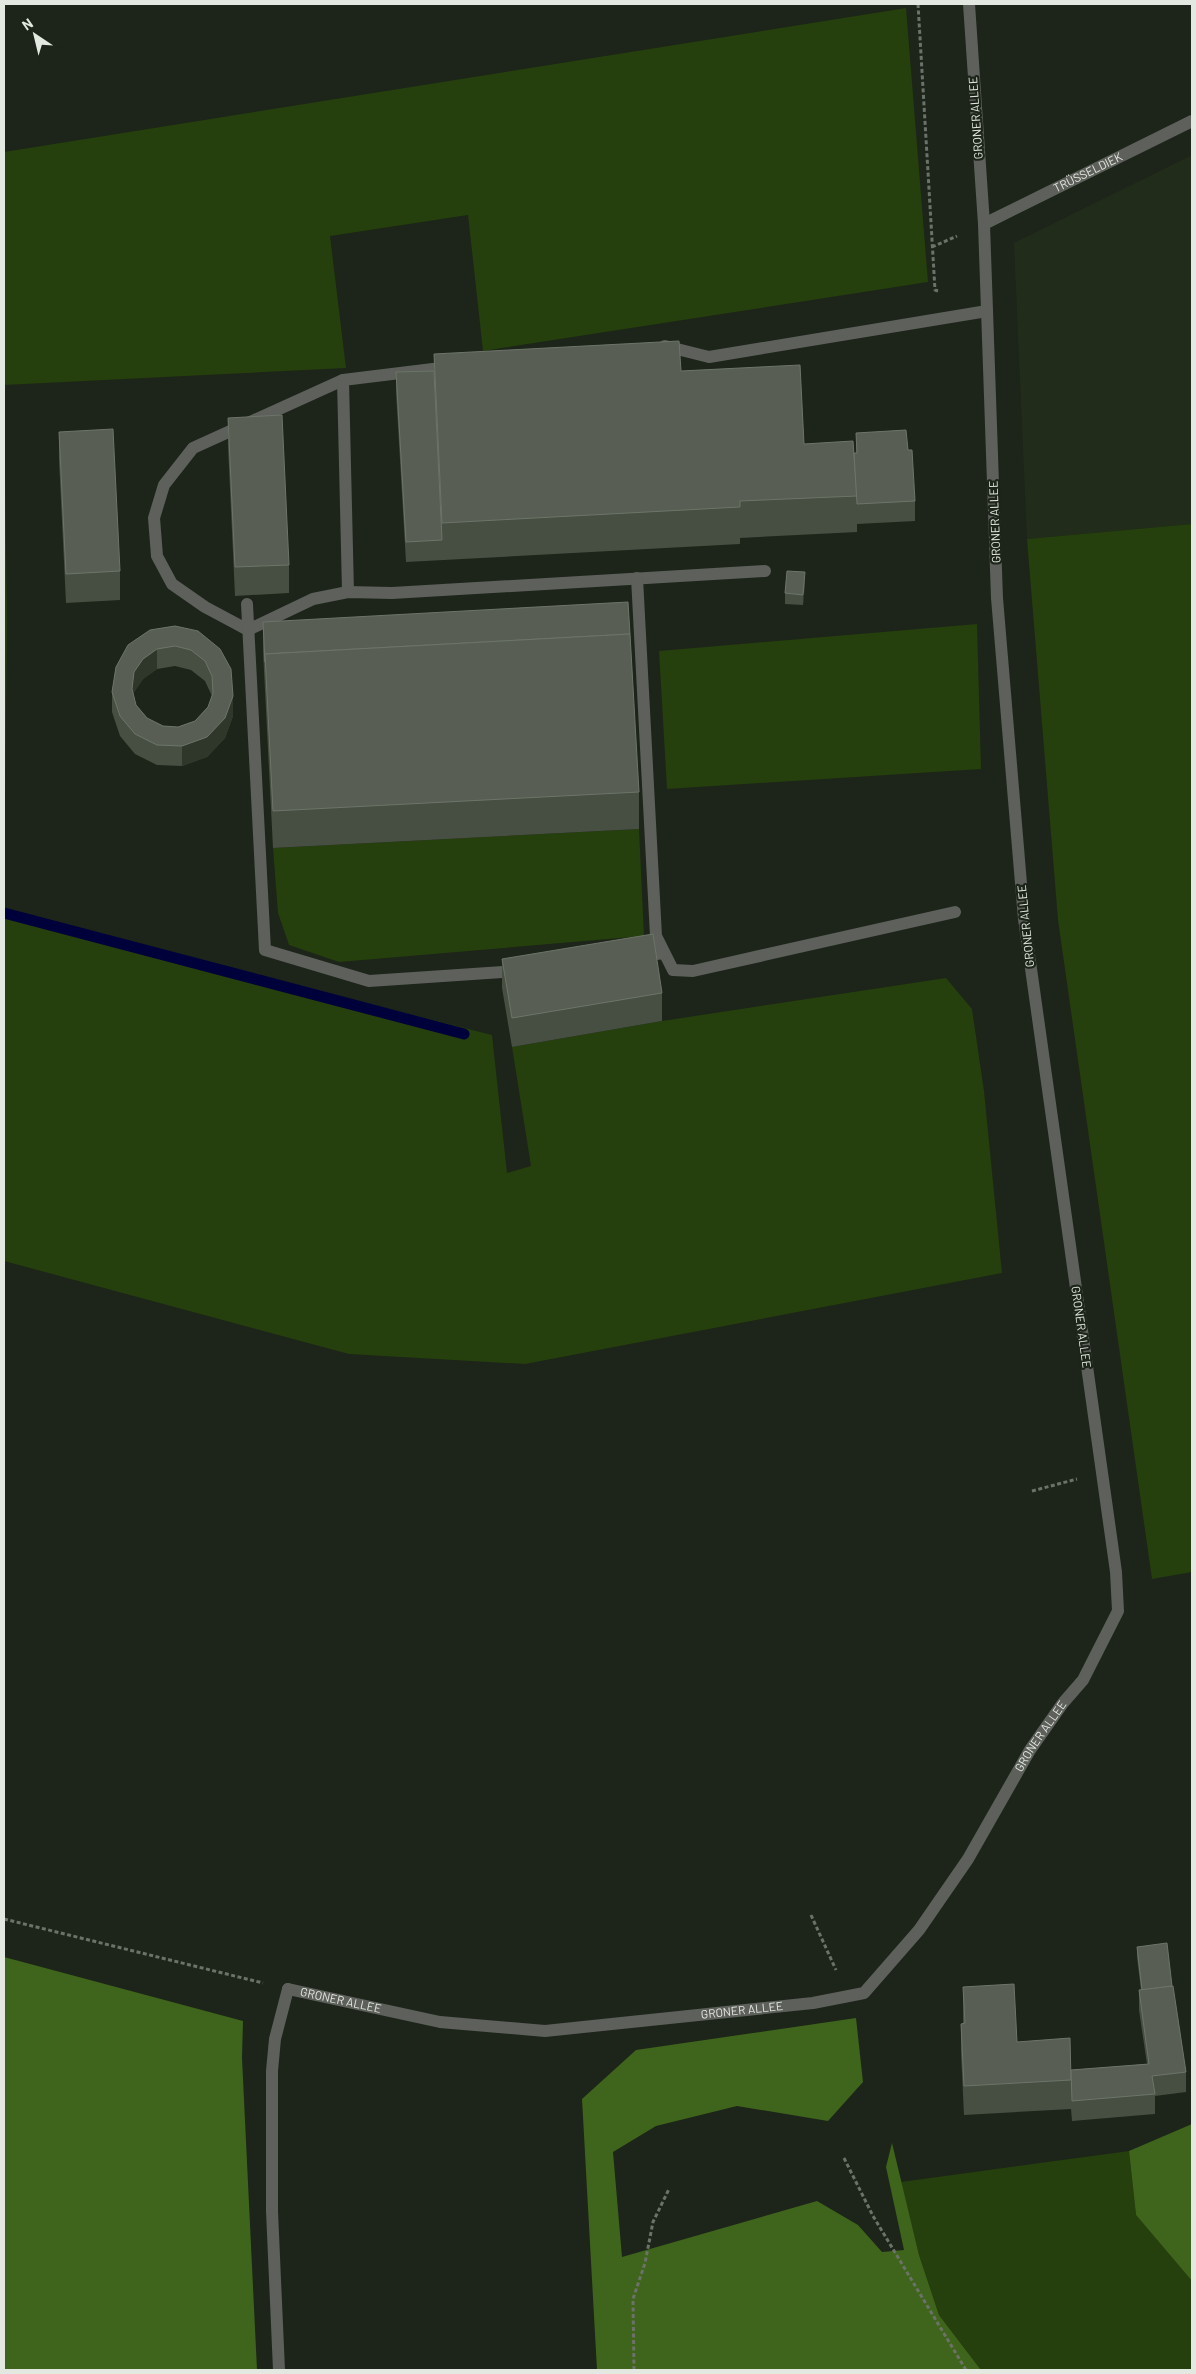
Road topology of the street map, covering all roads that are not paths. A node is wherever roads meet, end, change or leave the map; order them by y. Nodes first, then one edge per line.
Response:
1 (969, 4) edge
2 (1192, 121) edge
3 (984, 224) junction
4 (987, 312) junction
5 (651, 343) edge
6 (458, 366) edge
7 (342, 380) junction
8 (765, 570) dead end
9 (637, 578) junction
10 (348, 592) junction
11 (247, 604) dead end
12 (248, 630) junction
13 (955, 912) dead end
14 (664, 953) junction
15 (626, 958) edge
16 (530, 969) edge
17 (279, 2370) edge

1 - 3 street, GRONER ALLEE
2 - 3 street, TRÜSSELDIEK
3 - 4 street, GRONER ALLEE
4 - 5 street
4 - 17 street, GRONER ALLEE
6 - 7 street
7 - 10 street
7 - 12 street
8 - 9 street
9 - 10 street
9 - 14 street
10 - 12 street
11 - 12 street
12 - 16 street
13 - 14 street
14 - 15 street

